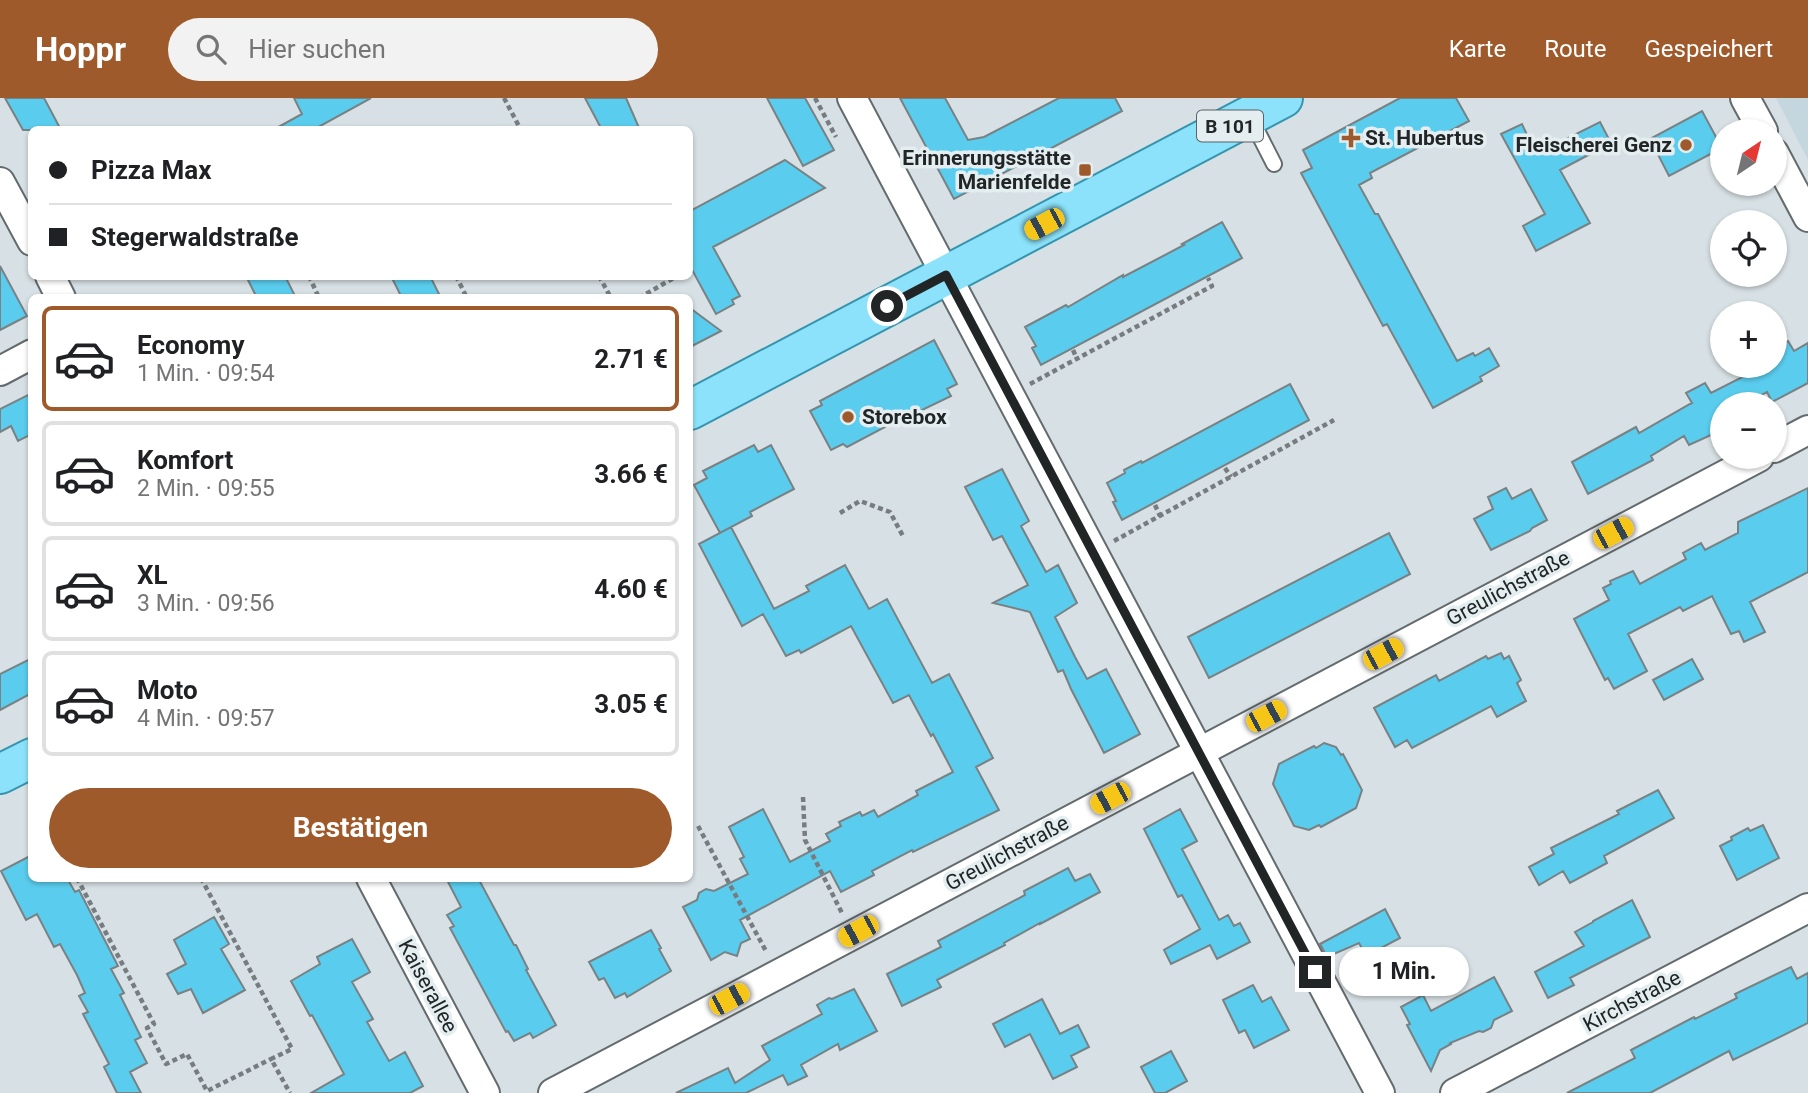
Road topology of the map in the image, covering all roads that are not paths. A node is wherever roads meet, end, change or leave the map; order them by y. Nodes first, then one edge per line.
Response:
1 (852, 98) edge
2 (1283, 98) edge
3 (1745, 98) edge
4 (1249, 116) junction
5 (1756, 119) edge
6 (1274, 164) dead end
7 (1787, 177) edge
8 (0, 182) edge
9 (1808, 217) edge
10 (28, 234) edge
11 (946, 275) junction
12 (28, 356) edge
13 (0, 371) edge
14 (693, 408) edge
15 (1808, 430) edge
16 (1787, 441) edge
17 (1736, 469) edge
18 (1198, 751) junction
19 (28, 760) edge
20 (0, 774) edge
21 (373, 882) edge
22 (1808, 908) edge
23 (485, 1093) edge
24 (553, 1093) edge
25 (1380, 1093) edge
26 (1455, 1093) edge

1 - 11 street
2 - 4 main road, B 101
3 - 5 street
4 - 6 lane
4 - 11 main road, B 101
7 - 9 street
8 - 10 street
11 - 14 main road, B 101
11 - 18 street
12 - 13 street
15 - 16 street
17 - 18 street, Greulichstraße
18 - 24 street, Greulichstraße
18 - 25 street
19 - 20 main road
21 - 23 street, Kaiserallee
22 - 26 street, Kirchstraße

